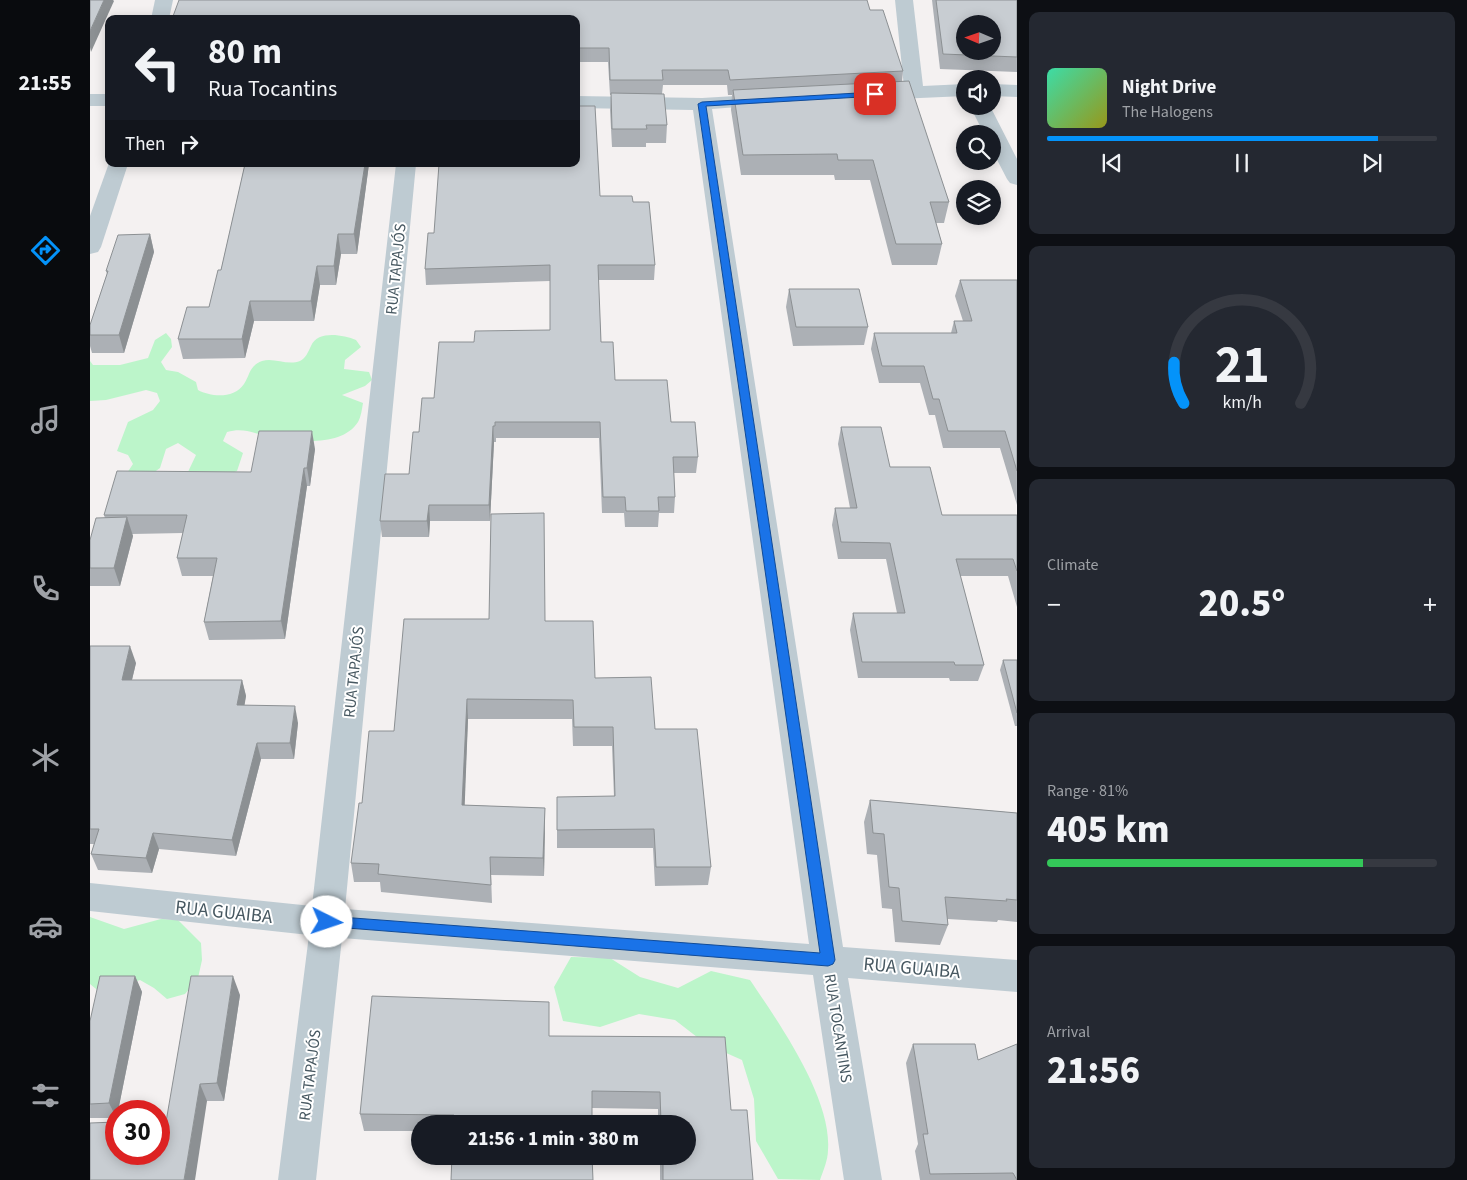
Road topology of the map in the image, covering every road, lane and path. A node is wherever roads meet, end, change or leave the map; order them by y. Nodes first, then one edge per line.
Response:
1 (164, 0) edge
2 (904, 0) edge
3 (161, 15) edge
4 (956, 90) edge
5 (1001, 90) edge
6 (1017, 91) edge
7 (914, 92) junction
8 (856, 95) edge
9 (789, 99) edge
10 (90, 100) edge
11 (105, 100) edge
12 (580, 102) edge
13 (702, 104) junction
14 (985, 115) edge
15 (117, 167) edge
16 (406, 167) edge
17 (1017, 179) edge
18 (90, 246) edge
19 (90, 897) edge
20 (327, 922) junction
21 (828, 960) junction
22 (1017, 976) edge
23 (297, 1180) edge
24 (864, 1180) edge

1 - 3 street
2 - 7 street
4 - 7 street
5 - 6 street
7 - 8 street
9 - 13 street
10 - 11 street
12 - 13 street
13 - 21 street, RUA TOCANTINS
14 - 17 street
15 - 18 street
16 - 20 street, RUA TAPAJÓS
19 - 20 street, RUA GUAIBA
20 - 21 street, RUA GUAIBA
20 - 23 street, RUA TAPAJÓS
21 - 22 street, RUA GUAIBA
21 - 24 street, RUA TOCANTINS

